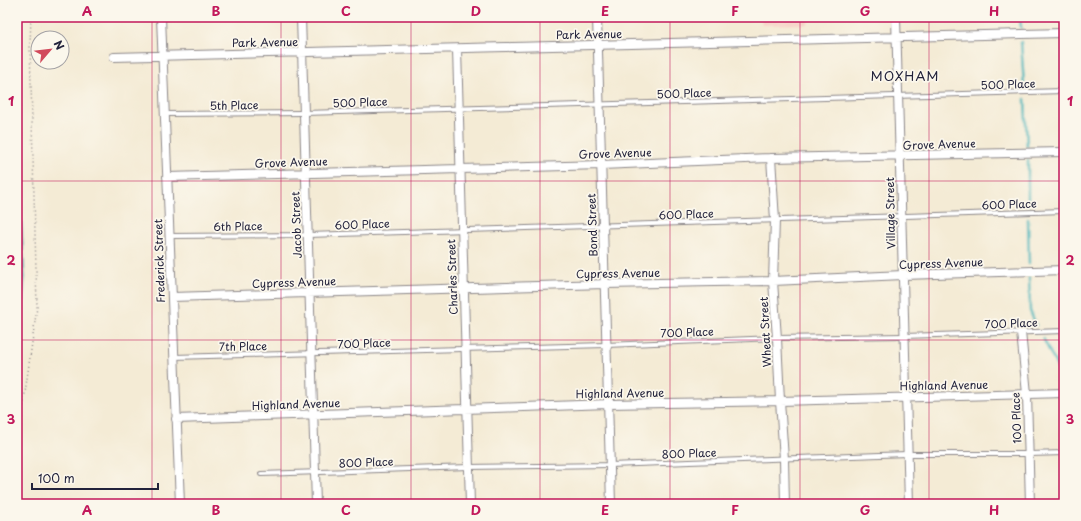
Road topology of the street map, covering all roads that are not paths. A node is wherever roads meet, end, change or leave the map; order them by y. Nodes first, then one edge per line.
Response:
1 (161, 17) edge
2 (301, 17) edge
3 (597, 17) edge
4 (896, 17) edge
5 (1064, 33) edge
6 (897, 38) junction
7 (598, 45) junction
8 (457, 49) junction
9 (302, 52) junction
10 (162, 56) junction
11 (114, 57) dead end
12 (1064, 91) edge
13 (898, 96) junction
14 (600, 104) junction
15 (459, 108) junction
16 (304, 113) junction
17 (164, 114) junction
18 (1064, 152) edge
19 (900, 156) junction
20 (771, 158) junction
21 (601, 165) junction
22 (460, 169) junction
23 (306, 173) junction
24 (167, 177) junction
25 (1064, 211) edge
26 (901, 216) junction
27 (775, 220) junction
28 (603, 225) junction
29 (462, 230) junction
30 (308, 235) junction
31 (169, 236) junction
32 (1064, 270) edge
33 (903, 275) junction
34 (773, 281) junction
35 (605, 284) junction
36 (464, 288) junction
37 (310, 293) junction
38 (172, 297) junction
39 (1064, 331) edge
40 (1021, 332) junction
41 (904, 336) junction
42 (777, 338) junction
43 (606, 345) junction
44 (465, 349) junction
45 (312, 354) junction
46 (174, 357) junction
47 (1064, 393) edge
48 (1027, 394) junction
49 (906, 397) junction
50 (780, 401) junction
51 (608, 404) junction
52 (467, 409) junction
53 (314, 414) junction
54 (176, 419) junction
55 (1064, 453) edge
56 (908, 454) junction
57 (1029, 454) junction
58 (784, 459) junction
59 (610, 465) junction
60 (469, 467) junction
61 (316, 473) junction
62 (261, 474) dead end
63 (180, 504) edge
64 (316, 504) edge
65 (470, 504) edge
66 (611, 504) edge
67 (785, 504) edge
68 (909, 504) edge
69 (1030, 504) edge

1 - 10 street, Frederick Street
2 - 9 street, Jacob Street
3 - 7 street, Bond Street
4 - 6 street, Village Street
5 - 6 street, Park Avenue
6 - 7 street, Park Avenue
6 - 13 street, Village Street
7 - 8 street, Park Avenue
7 - 14 street, Bond Street
8 - 9 street, Park Avenue
8 - 15 street, Charles Street
9 - 10 street, Park Avenue
9 - 16 street, Jacob Street
10 - 11 street, Park Avenue
10 - 17 street, Frederick Street
12 - 13 lane, 500 Place
13 - 14 lane, 500 Place
13 - 19 street, Village Street
14 - 15 lane, 500 Place
14 - 21 street, Bond Street
15 - 16 lane, 500 Place
15 - 22 street, Charles Street
16 - 17 lane, 5th Place
16 - 23 street, Jacob Street
17 - 24 street, Frederick Street
18 - 19 street, Grove Avenue
19 - 20 street, Grove Avenue
19 - 26 street, Village Street
20 - 21 street, Grove Avenue
20 - 27 street, Wheat Street
21 - 22 street, Grove Avenue
21 - 28 street, Bond Street
22 - 23 street, Grove Avenue
22 - 29 street, Charles Street
23 - 24 street, Grove Avenue
23 - 30 street, Jacob Street
24 - 31 street, Frederick Street
25 - 26 lane, 600 Place
26 - 27 lane, 600 Place
26 - 33 street, Village Street
27 - 28 lane, 600 Place
27 - 34 street, Wheat Street
28 - 29 lane, 600 Place
28 - 35 street, Bond Street
29 - 30 lane, 600 Place
29 - 36 street, Charles Street
30 - 31 lane, 6th Place
30 - 37 street, Jacob Street
31 - 38 street, Frederick Street
32 - 33 street, Cypress Avenue
33 - 34 street, Cypress Avenue
33 - 41 street, Village Street
34 - 35 street, Cypress Avenue
34 - 42 street, Wheat Street
35 - 36 street, Cypress Avenue
35 - 43 street, Bond Street
36 - 37 street, Cypress Avenue
36 - 44 street, Charles Street
37 - 38 street, Cypress Avenue
37 - 45 street, Jacob Street
38 - 46 street, Frederick Street
39 - 40 lane, 700 Place
40 - 41 lane, 700 Place
40 - 48 street, 100 Place
41 - 42 lane, 700 Place
41 - 49 street, Village Street
42 - 43 lane, 700 Place
42 - 50 street, Wheat Street
43 - 44 lane, 700 Place
43 - 51 street, Bond Street
44 - 45 lane, 700 Place
44 - 52 street, Charles Street
45 - 46 lane, 7th Place
45 - 53 street, Jacob Street
46 - 54 street, Frederick Street
47 - 48 street, Highland Avenue
48 - 49 street, Highland Avenue
48 - 57 street, 100 Place
49 - 50 street, Highland Avenue
49 - 56 street, Village Street
50 - 51 street, Highland Avenue
50 - 58 street, Wheat Street
51 - 52 street, Highland Avenue
51 - 59 street, Bond Street
52 - 53 street, Highland Avenue
52 - 60 street, Charles Street
53 - 54 street, Highland Avenue
53 - 61 street, Jacob Street
54 - 63 street, Frederick Street
55 - 57 lane, 800 Place
56 - 57 lane, 800 Place
56 - 58 lane, 800 Place
56 - 68 street, Village Street
57 - 69 street, 100 Place
58 - 59 lane, 800 Place
58 - 67 street, Wheat Street
59 - 60 lane, 800 Place
59 - 66 street, Bond Street
60 - 61 lane, 800 Place
60 - 65 street, Charles Street
61 - 62 lane, 800 Place
61 - 64 street, Jacob Street

